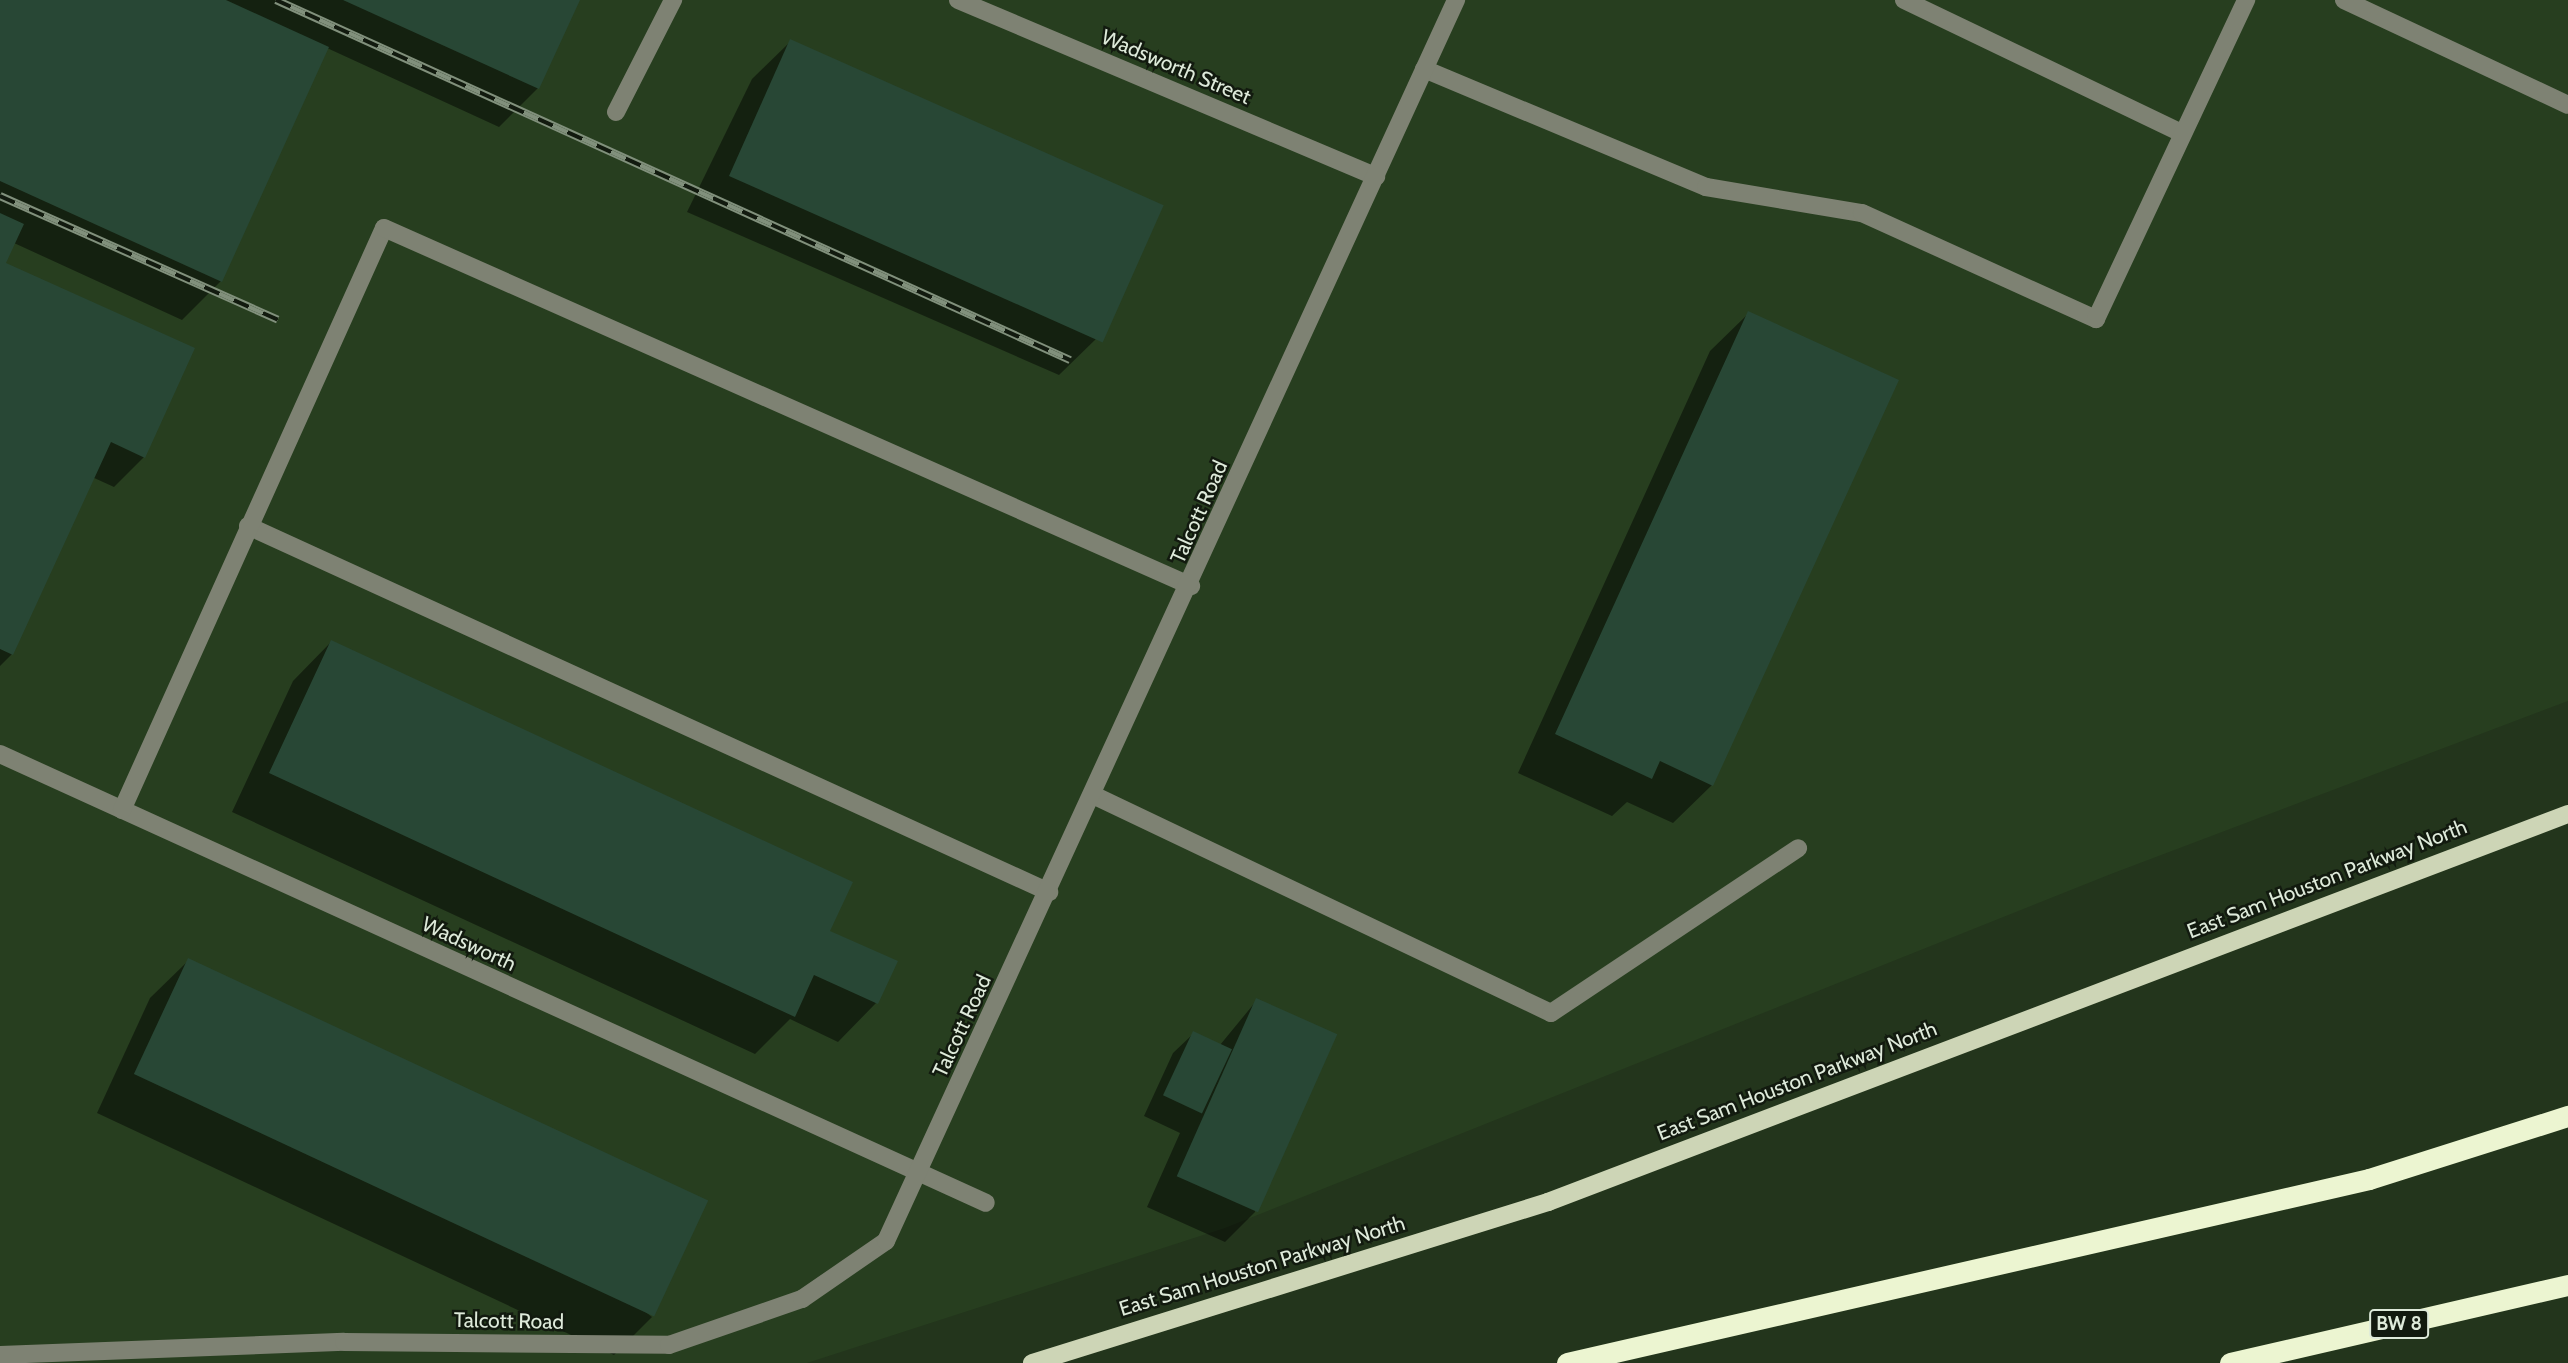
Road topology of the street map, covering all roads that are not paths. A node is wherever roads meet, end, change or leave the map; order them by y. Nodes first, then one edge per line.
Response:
1 (673, 0) edge
2 (958, 0) edge
3 (1456, 0) edge
4 (1904, 0) edge
5 (2246, 0) edge
6 (2344, 0) edge
7 (1424, 69) junction
8 (2568, 105) edge
9 (616, 112) dead end
10 (2182, 132) junction
11 (1376, 177) junction
12 (248, 526) junction
13 (1191, 586) junction
14 (0, 754) edge
15 (1093, 795) junction
16 (122, 810) junction
17 (2568, 814) edge
18 (1798, 848) dead end
19 (1049, 892) junction
20 (2568, 1116) edge
21 (918, 1175) junction
22 (986, 1203) dead end
23 (2568, 1284) edge
24 (0, 1355) edge
25 (1032, 1363) edge
26 (1567, 1363) edge
27 (2230, 1363) edge

1 - 9 lane
2 - 11 lane, Wadsworth Street
3 - 7 lane, Talcott Road
4 - 10 lane
5 - 10 lane
6 - 8 lane
7 - 10 lane
7 - 11 lane, Talcott Road
11 - 13 lane, Talcott Road
12 - 13 lane
12 - 16 lane
12 - 19 lane
13 - 15 lane, Talcott Road
14 - 16 lane, Wadsworth
15 - 18 lane
15 - 19 lane, Talcott Road
16 - 21 lane, Wadsworth
17 - 25 main road, East Sam Houston Parkway North
19 - 21 lane, Talcott Road
20 - 26 highway
21 - 22 lane, Wadsworth
21 - 24 lane, Talcott Road
23 - 27 highway, BW 8

